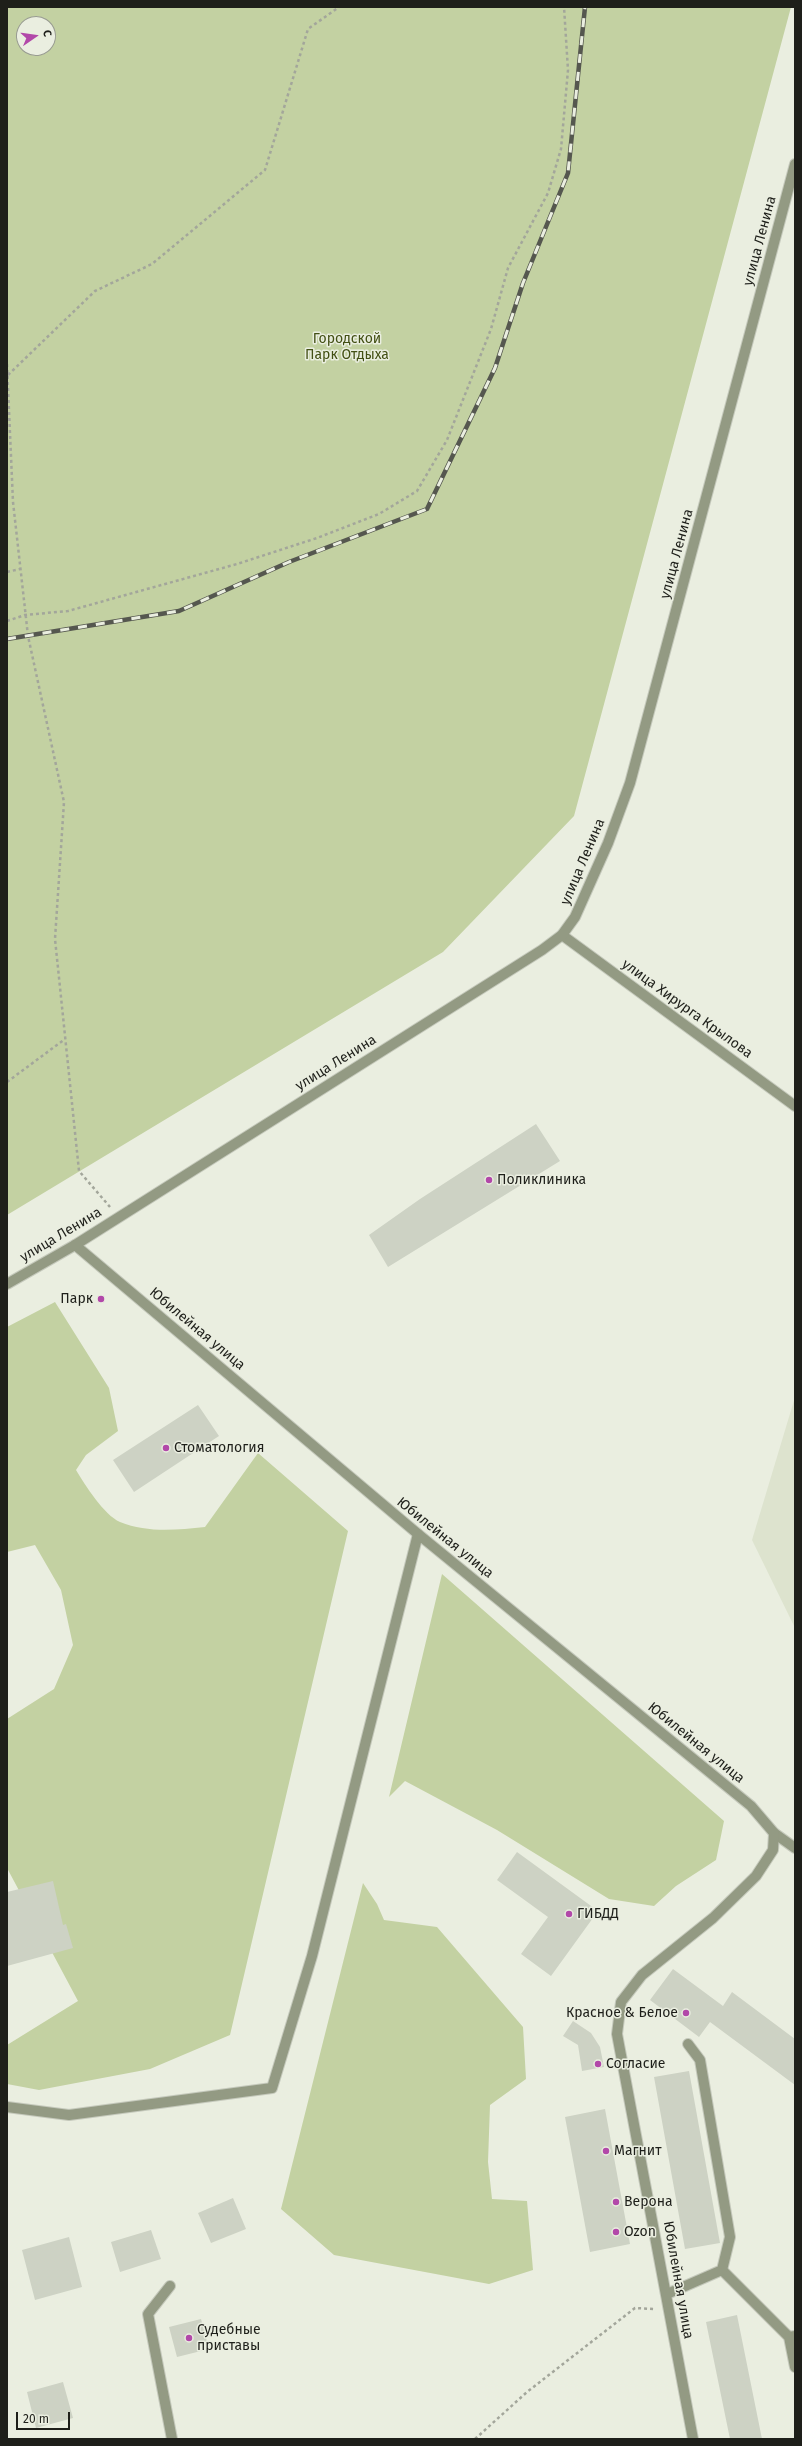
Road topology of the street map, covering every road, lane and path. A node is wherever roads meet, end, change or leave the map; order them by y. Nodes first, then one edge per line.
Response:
1 (339, 7) edge
2 (564, 7) edge
3 (795, 164) edge
4 (7, 364) edge
5 (8, 375) edge
6 (20, 569) junction
7 (7, 572) edge
8 (25, 615) junction
9 (7, 621) edge
10 (562, 935) junction
11 (65, 1039) junction
12 (7, 1082) edge
13 (795, 1106) edge
14 (118, 1217) junction
15 (75, 1245) junction
16 (7, 1284) edge
17 (418, 1534) junction
18 (774, 1833) junction
19 (795, 1848) edge
20 (688, 2044) dead end
21 (7, 2107) edge
22 (722, 2270) junction
23 (170, 2286) dead end
24 (667, 2294) junction
25 (668, 2310) junction
26 (792, 2337) edge
27 (795, 2367) edge
28 (172, 2439) edge
29 (475, 2439) edge
30 (693, 2439) edge

1 - 5 path
2 - 8 path
3 - 10 street, улица Ленина
4 - 5 path
5 - 6 path
6 - 7 path
6 - 8 path
8 - 9 path
8 - 11 path
10 - 13 street, улица Хирурга Крылова
10 - 14 street, улица Ленина
11 - 12 path
11 - 14 path
14 - 15 street, улица Ленина
15 - 16 street, улица Ленина
15 - 17 street, Юбилейная улица
17 - 18 street, Юбилейная улица
17 - 21 street
18 - 19 street
18 - 24 street, Юбилейная улица
20 - 22 street
22 - 24 street
22 - 26 street
23 - 28 street
24 - 25 street, Юбилейная улица
25 - 29 path
25 - 30 street, Юбилейная улица
26 - 27 street

